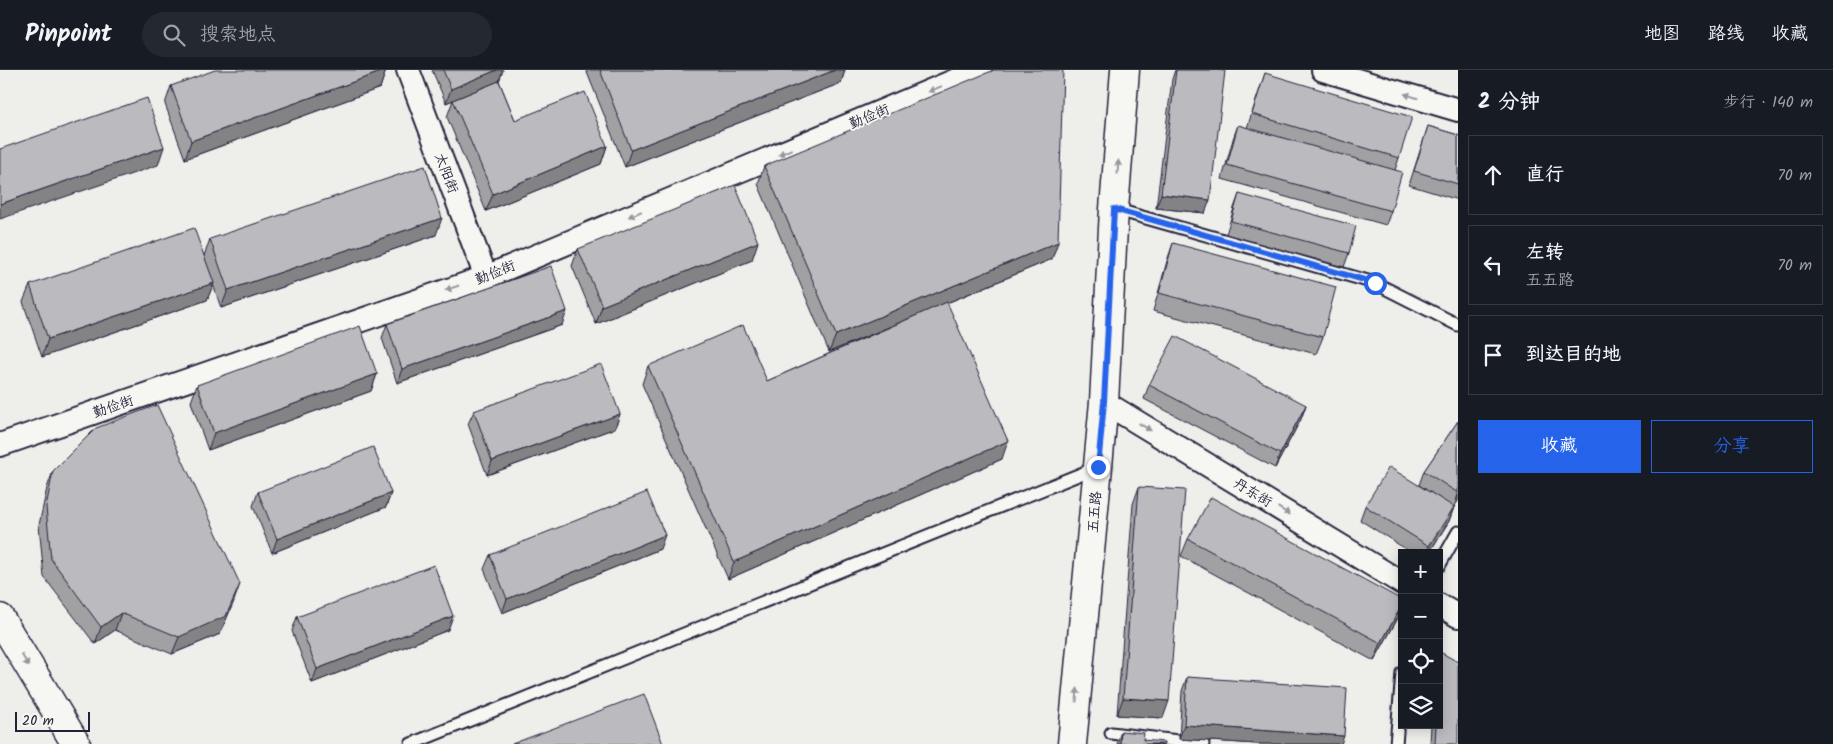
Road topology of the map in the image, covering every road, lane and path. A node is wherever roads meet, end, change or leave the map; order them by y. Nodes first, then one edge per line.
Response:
1 (408, 70) edge
2 (980, 70) edge
3 (1125, 70) edge
4 (1323, 70) edge
5 (1458, 110) edge
6 (1114, 209) junction
7 (486, 277) junction
8 (1458, 325) edge
9 (1104, 402) junction
10 (0, 446) edge
11 (1098, 467) junction
12 (1458, 532) edge
13 (1443, 559) edge
14 (1398, 581) edge
15 (1443, 607) edge
16 (1458, 616) edge
17 (0, 618) edge
18 (1401, 684) edge
19 (1111, 732) dead end
20 (76, 744) edge
21 (410, 744) edge
22 (1072, 744) edge
23 (1203, 744) edge
24 (1396, 744) edge

1 - 7 street, 太阳街
2 -> 7 street, 勤俭街
6 -> 3 main road, 五五路
5 -> 4 street
6 - 8 lane
6 - 9 main road, 五五路
7 -> 10 street, 勤俭街
9 - 11 main road, 五五路
9 -> 14 street, 丹东街
11 - 21 lane
22 -> 11 main road, 五五路
12 - 13 lane
15 - 16 street
17 -> 20 main road
18 - 24 lane
19 - 23 lane

